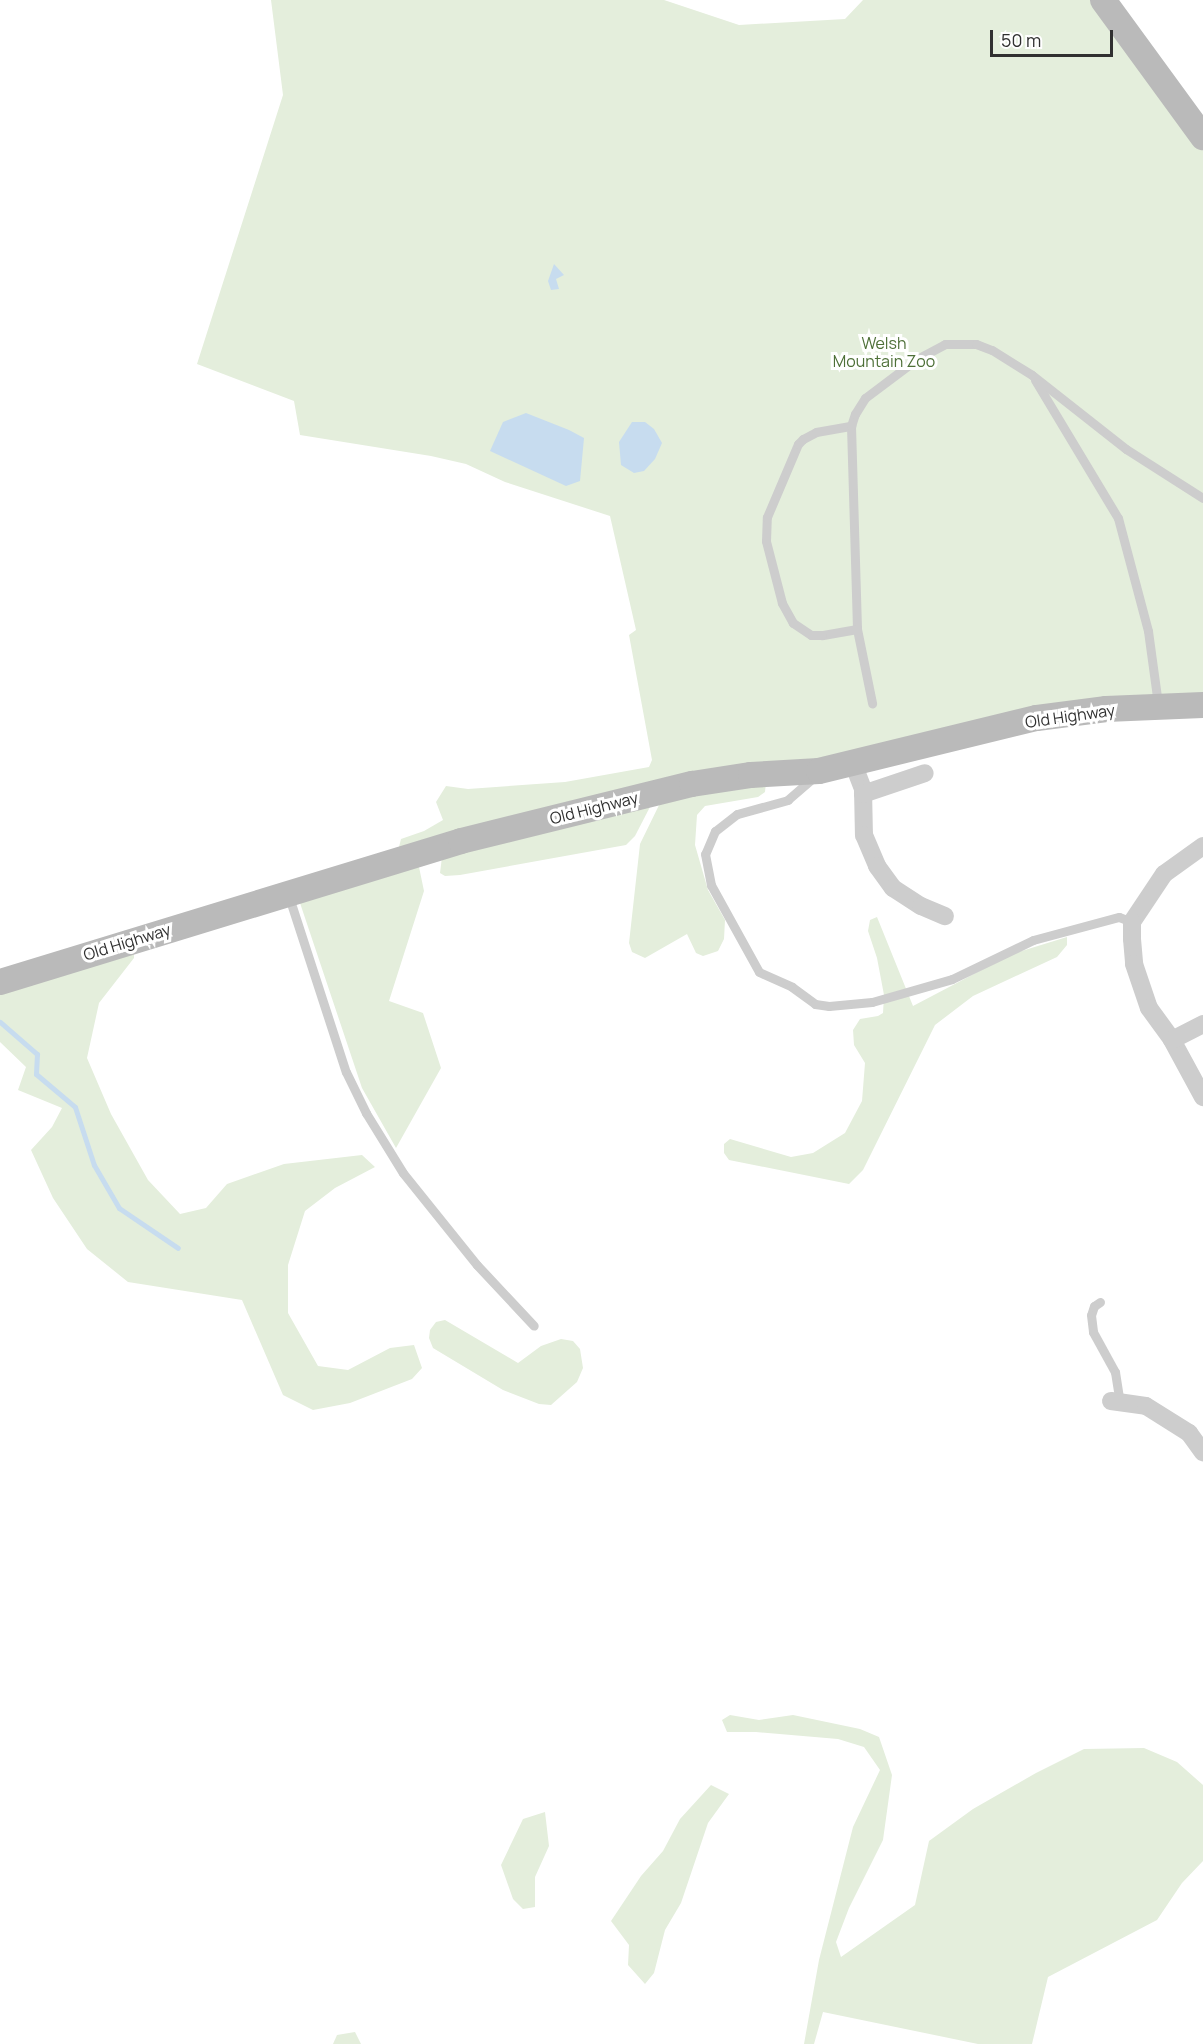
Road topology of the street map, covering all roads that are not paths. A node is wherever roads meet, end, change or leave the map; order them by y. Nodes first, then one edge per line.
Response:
1 (1103, 0) edge
2 (1203, 137) edge
3 (1032, 375) junction
4 (851, 426) junction
5 (1203, 498) edge
6 (857, 628) junction
7 (872, 703) dead end
8 (1203, 705) edge
9 (1159, 707) junction
10 (853, 763) junction
11 (819, 771) junction
12 (925, 773) dead end
13 (863, 794) junction
14 (1203, 846) edge
15 (288, 893) junction
16 (945, 916) dead end
17 (1132, 922) junction
18 (0, 982) edge
19 (1203, 1024) edge
20 (1172, 1040) junction
21 (1203, 1097) edge
22 (1100, 1302) dead end
23 (534, 1326) dead end
24 (1116, 1402) joint
25 (1203, 1452) edge

1 - 2 street
3 - 4 lane
3 - 5 lane
3 - 9 lane
4 - 6 lane
4 - 6 lane
6 - 7 lane
8 - 9 street, Old Highway
9 - 10 street, Old Highway
10 - 11 street, Old Highway
10 - 13 street
11 - 15 street, Old Highway
11 - 17 lane
12 - 13 street
13 - 16 street
14 - 17 street
15 - 18 street, Old Highway
15 - 23 lane
17 - 20 street
19 - 20 street
20 - 21 street
22 - 24 lane
24 - 25 street

